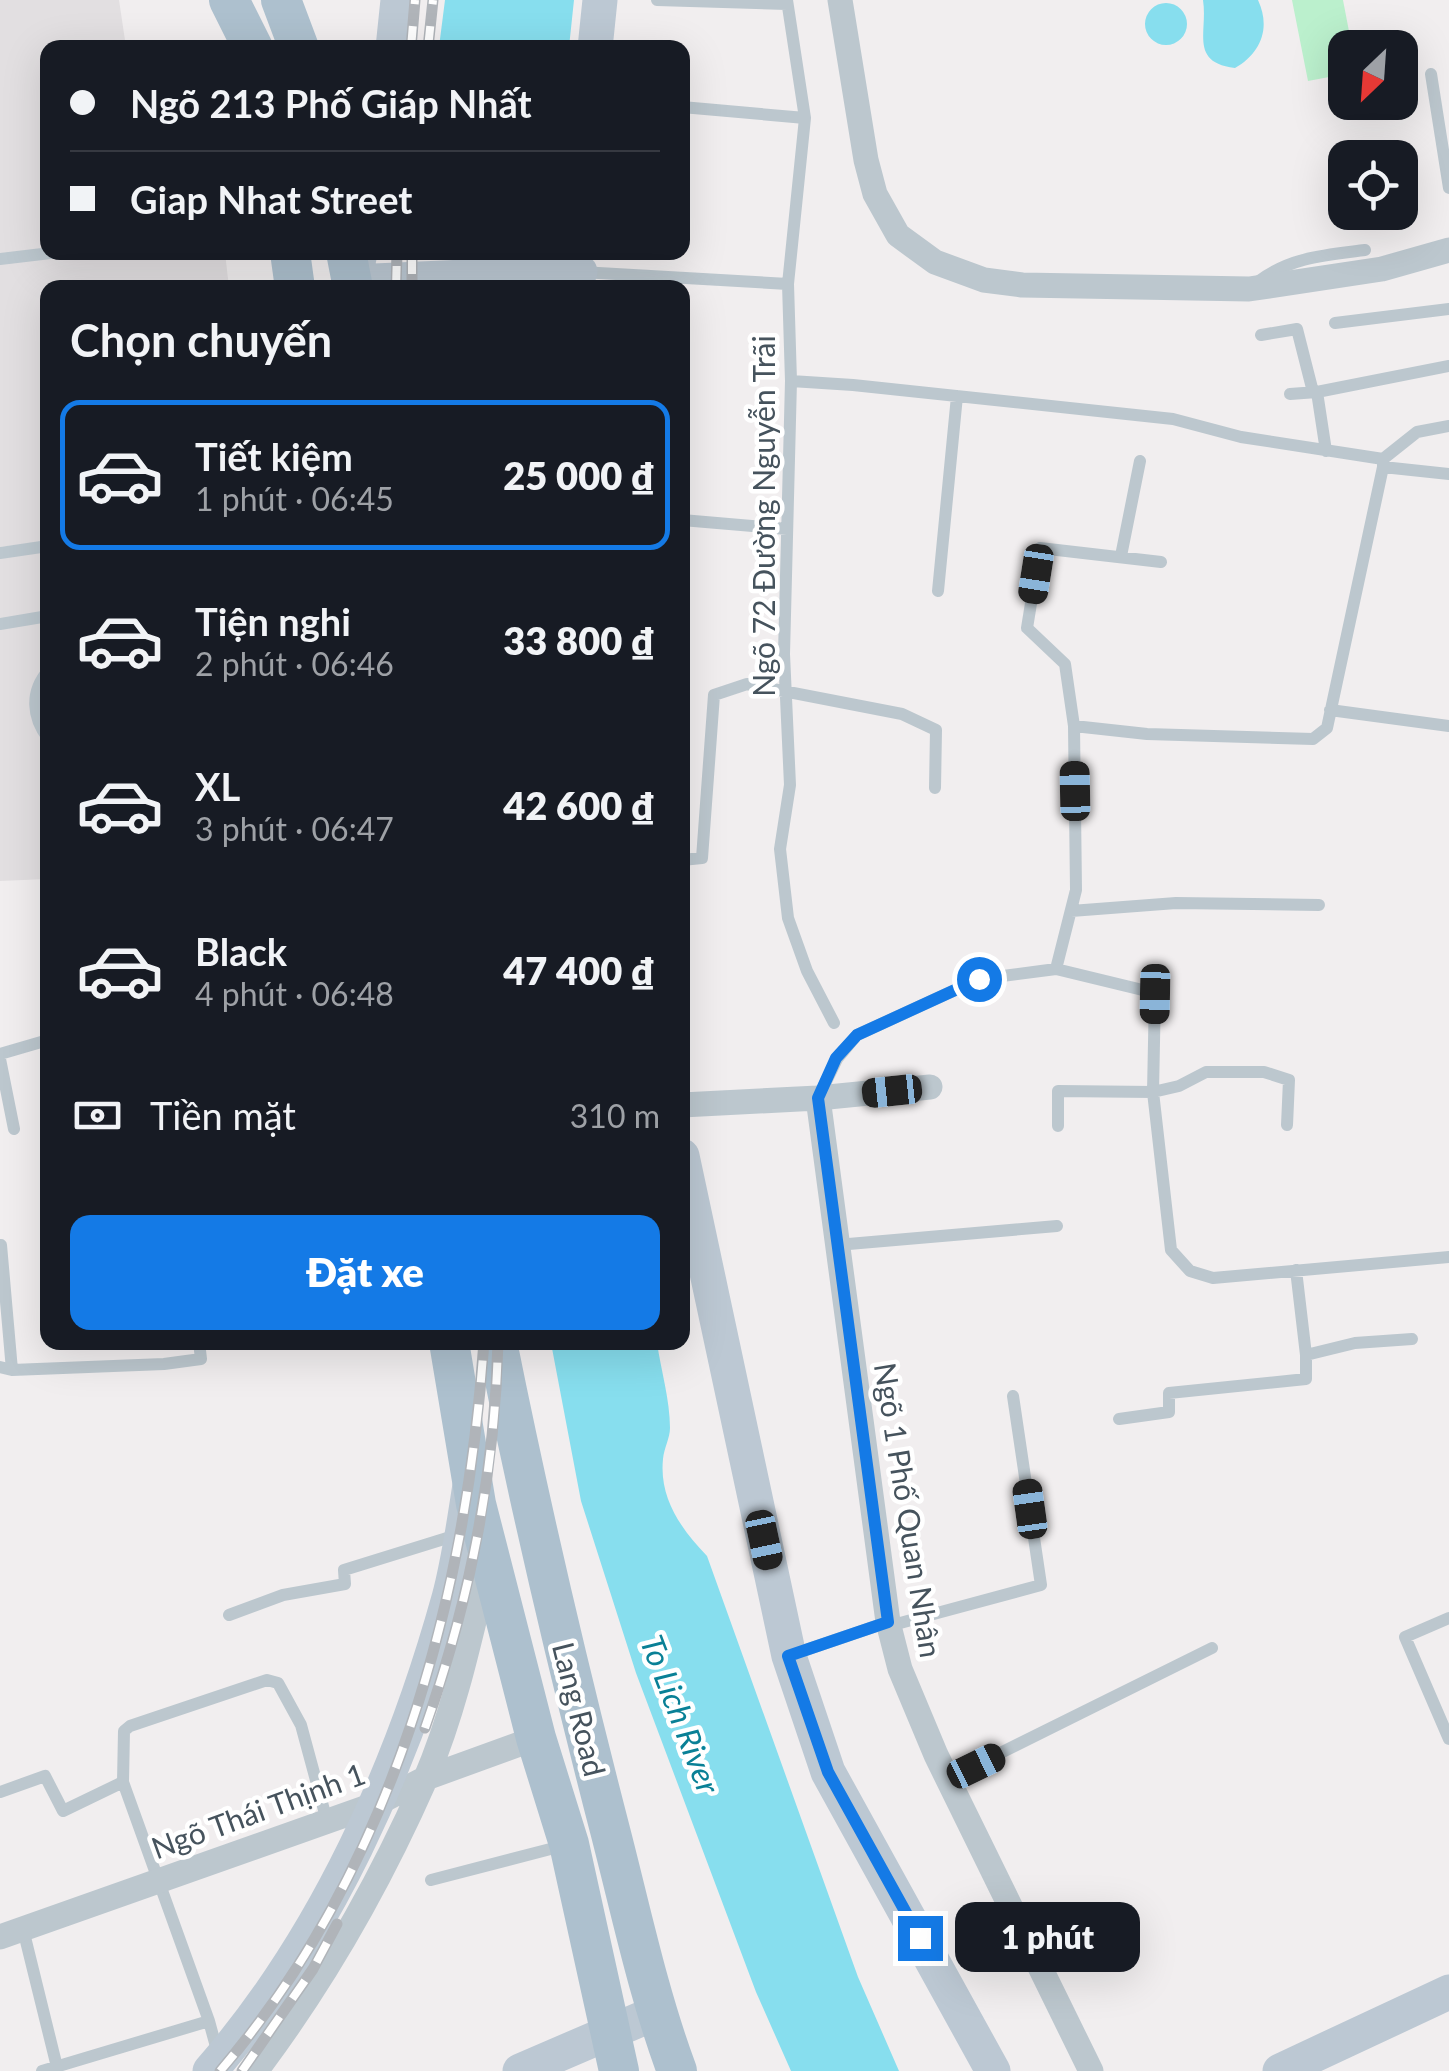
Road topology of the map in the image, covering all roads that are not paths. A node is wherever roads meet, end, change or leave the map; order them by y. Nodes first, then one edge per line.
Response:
1 (229, 0) edge
2 (282, 0) edge
3 (398, 0) edge
4 (600, 0) edge
5 (657, 0) edge
6 (840, 0) edge
7 (787, 2) edge
8 (249, 40) edge
9 (296, 40) edge
10 (394, 40) edge
11 (596, 40) edge
12 (1431, 74) dead end
13 (690, 108) edge
14 (804, 118) junction
15 (1449, 188) edge
16 (1366, 250) dead end
17 (1449, 250) edge
18 (40, 255) edge
19 (0, 260) edge
20 (353, 269) edge
21 (572, 271) edge
22 (788, 284) junction
23 (1248, 289) junction
24 (1449, 308) edge
25 (1335, 323) dead end
26 (1262, 335) dead end
27 (1449, 366) edge
28 (790, 381) junction
29 (1315, 392) junction
30 (1290, 394) dead end
31 (957, 396) junction
32 (1449, 426) edge
33 (1326, 451) junction
34 (1140, 462) dead end
35 (1383, 463) junction
36 (1449, 474) edge
37 (690, 521) edge
38 (787, 528) junction
39 (40, 547) edge
40 (0, 553) edge
41 (1121, 556) junction
42 (1161, 562) dead end
43 (938, 590) dead end
44 (40, 617) edge
45 (0, 624) edge
46 (40, 684) edge
47 (785, 693) junction
48 (1330, 710) junction
49 (1074, 726) junction
50 (1449, 726) edge
51 (40, 728) edge
52 (935, 788) dead end
53 (690, 859) edge
54 (1320, 905) dead end
55 (1071, 911) junction
56 (1056, 969) junction
57 (834, 1023) dead end
58 (40, 1043) edge
59 (0, 1057) edge
60 (930, 1087) dead end
61 (1153, 1092) junction
62 (818, 1098) junction
63 (690, 1105) edge
64 (1287, 1125) dead end
65 (1058, 1126) dead end
66 (14, 1129) dead end
67 (690, 1194) edge
68 (1057, 1226) dead end
69 (0, 1245) edge
70 (837, 1245) junction
71 (1449, 1257) edge
72 (1296, 1270) junction
73 (1412, 1340) dead end
74 (199, 1350) edge
75 (450, 1350) edge
76 (499, 1350) edge
77 (1306, 1355) junction
78 (6, 1368) edge
79 (1013, 1396) dead end
80 (1119, 1419) dead end
81 (476, 1545) junction
82 (229, 1616) dead end
83 (1449, 1618) edge
84 (888, 1624) junction
85 (1212, 1648) dead end
86 (788, 1656) junction
87 (536, 1738) junction
88 (1449, 1739) edge
89 (426, 1778) junction
90 (948, 1780) junction
91 (123, 1782) junction
92 (0, 1792) edge
93 (376, 1804) junction
94 (327, 1822) junction
95 (570, 1844) junction
96 (431, 1880) dead end
97 (157, 1882) junction
98 (12, 1933) edge
99 (1444, 1998) edge
100 (655, 2013) junction
101 (209, 2021) junction
102 (610, 2032) junction
103 (57, 2067) junction
104 (217, 2067) edge
105 (1291, 2068) edge
106 (42, 2071) edge
107 (256, 2071) edge
108 (520, 2071) edge
109 (619, 2071) edge
110 (677, 2071) edge
111 (993, 2071) edge
112 (1092, 2071) edge

1 - 8 main road
2 - 9 main road
3 - 10 main road
4 - 11 main road
5 - 7 lane
6 - 23 street
7 - 14 lane, Ngõ 72 Đường Nguyễn Trãi
12 - 15 lane
13 - 14 lane
14 - 22 lane, Ngõ 72 Đường Nguyễn Trãi
16 - 23 lane
17 - 23 street
18 - 19 lane
20 - 21 main road
21 - 22 lane
22 - 28 lane, Ngõ 72 Đường Nguyễn Trãi
24 - 25 lane
26 - 29 lane
27 - 29 lane
28 - 31 lane
28 - 38 lane, Ngõ 72 Đường Nguyễn Trãi
29 - 30 lane
29 - 33 lane
31 - 33 lane
31 - 43 lane
32 - 35 lane
33 - 35 lane
34 - 41 lane
35 - 36 lane
35 - 48 lane
37 - 38 lane
38 - 47 lane, Ngõ 72 Đường Nguyễn Trãi
39 - 40 lane
41 - 42 lane
41 - 49 lane
44 - 45 lane
46 - 51 lane
47 - 52 lane
47 - 53 lane
47 - 57 lane, Ngõ 72 Đường Nguyễn Trãi
48 - 49 lane
48 - 50 lane
49 - 55 lane
54 - 55 lane
55 - 56 lane
56 - 61 lane
56 - 62 lane
58 - 59 lane
59 - 66 lane
60 - 62 street
61 - 64 lane
61 - 65 lane
61 - 72 lane
62 - 63 street
62 - 70 street, Ngõ 1 Phố Quan Nhân
67 - 86 main road
68 - 70 lane
69 - 78 lane
70 - 84 street, Ngõ 1 Phố Quan Nhân
71 - 72 lane
72 - 77 lane
73 - 77 lane
74 - 78 lane
75 - 81 main road, Lang Road
76 - 100 main road, Lang Road
77 - 80 lane
79 - 84 lane
81 - 82 lane
81 - 87 main road, Lang Road
81 - 89 street
81 - 93 main road
83 - 88 lane
84 - 86 lane
84 - 90 street, Ngõ 1 Phố Quan Nhân
85 - 90 lane
86 - 111 main road
87 - 89 street, Ngõ Thái Thịnh 1
87 - 95 main road, Lang Road
89 - 93 street, Ngõ Thái Thịnh 1
89 - 107 street
90 - 112 street, Ngõ 1 Phố Quan Nhân
91 - 92 lane
91 - 94 lane
91 - 97 lane
93 - 94 street, Ngõ Thái Thịnh 1
93 - 104 main road
94 - 97 street, Ngõ Thái Thịnh 1
95 - 96 lane
95 - 102 main road, Lang Road
97 - 98 street, Ngõ Thái Thịnh 1
97 - 101 lane
98 - 103 lane
99 - 105 main road
100 - 102 main road
100 - 110 main road, Lang Road
101 - 103 lane
101 - 104 lane
102 - 108 main road
102 - 109 main road, Lang Road
103 - 106 lane

